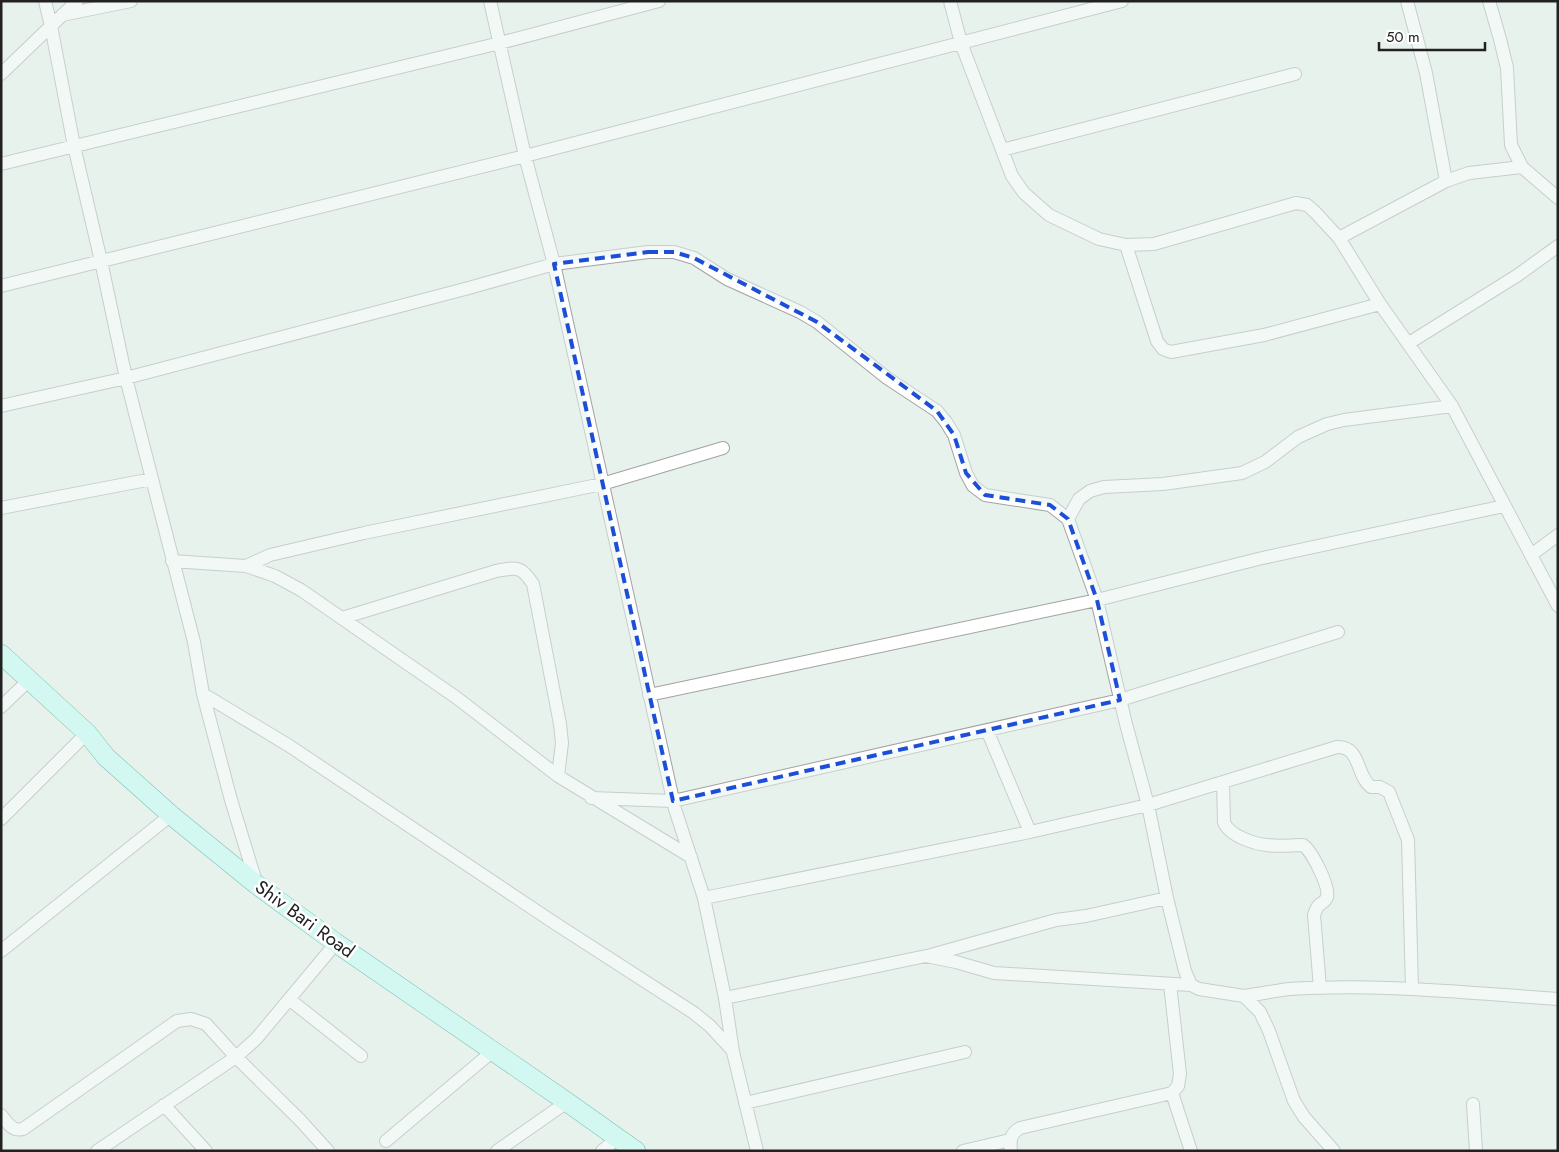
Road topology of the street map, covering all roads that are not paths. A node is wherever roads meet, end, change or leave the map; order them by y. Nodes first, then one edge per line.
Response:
1 (44, 1) edge
2 (77, 1) edge
3 (131, 1) edge
4 (490, 1) edge
5 (659, 1) edge
6 (950, 1) edge
7 (1122, 1) edge
8 (1488, 1) edge
9 (1412, 2) edge
10 (62, 15) junction
11 (51, 26) junction
12 (500, 43) junction
13 (961, 43) junction
14 (1, 74) edge
15 (1295, 74) dead end
16 (74, 146) junction
17 (1002, 150) junction
18 (525, 156) junction
19 (1, 164) edge
20 (1522, 167) junction
21 (1446, 181) junction
22 (1558, 198) edge
23 (1339, 238) junction
24 (1126, 245) junction
25 (1558, 246) edge
26 (101, 261) junction
27 (554, 264) junction
28 (1, 286) edge
29 (1380, 304) junction
30 (1409, 343) junction
31 (126, 378) junction
32 (1, 406) edge
33 (1452, 406) junction
34 (723, 448) dead end
35 (152, 479) junction
36 (602, 484) junction
37 (1504, 506) junction
38 (1, 508) edge
39 (1068, 519) junction
40 (1558, 535) edge
41 (1530, 555) junction
42 (172, 561) junction
43 (246, 566) junction
44 (1097, 600) junction
45 (1558, 606) edge
46 (342, 618) junction
47 (1338, 632) dead end
48 (1, 654) edge
49 (29, 680) junction
50 (204, 694) junction
51 (649, 695) junction
52 (1120, 700) junction
53 (1, 707) edge
54 (987, 730) junction
55 (87, 733) junction
56 (558, 776) junction
57 (1223, 782) junction
58 (591, 798) junction
59 (673, 801) junction
60 (1148, 805) junction
61 (171, 816) junction
62 (1, 819) edge
63 (1030, 832) junction
64 (691, 857) junction
65 (257, 886) junction
66 (704, 898) junction
67 (1167, 898) junction
68 (336, 943) junction
69 (1, 951) edge
70 (926, 956) junction
71 (1170, 984) junction
72 (1191, 985) junction
73 (1320, 988) junction
74 (1412, 988) junction
75 (1244, 996) junction
76 (725, 998) junction
77 (289, 999) junction
78 (1558, 999) edge
79 (494, 1050) junction
80 (733, 1052) junction
81 (965, 1052) dead end
82 (361, 1056) dead end
83 (236, 1057) junction
84 (1172, 1093) junction
85 (567, 1102) junction
86 (746, 1103) junction
87 (1473, 1104) dead end
88 (164, 1105) junction
89 (1, 1115) edge
90 (618, 1138) junction
91 (386, 1141) dead end
92 (1011, 1145) edge
93 (97, 1151) edge
94 (206, 1151) edge
95 (328, 1151) edge
96 (497, 1151) edge
97 (602, 1151) edge
98 (636, 1151) edge
99 (757, 1151) edge
100 (963, 1151) edge
101 (1191, 1151) edge
102 (1334, 1151) edge
103 (1476, 1151) edge

1 - 11 street
2 - 10 street
3 - 10 street
4 - 12 street
5 - 12 street
6 - 13 street
7 - 13 street
8 - 20 street
9 - 21 street
10 - 11 street
11 - 14 street
11 - 16 street
12 - 16 street
12 - 18 street
13 - 17 street
13 - 18 street
15 - 17 street
16 - 19 street
16 - 26 street
17 - 24 street
18 - 26 street
18 - 27 street
20 - 21 street
20 - 22 street
21 - 23 street
23 - 24 street
23 - 29 street
24 - 29 street
25 - 30 street
26 - 28 street
26 - 31 street
27 - 31 street
27 - 36 street
27 - 39 street
29 - 30 street
30 - 33 street
31 - 32 street
31 - 35 street
33 - 37 street
33 - 39 street
34 - 36 street
35 - 38 street
35 - 42 street
36 - 43 street
36 - 51 street
37 - 41 street
37 - 44 street
39 - 44 street
40 - 41 street
41 - 45 street
42 - 43 street
42 - 50 street
43 - 46 street
44 - 51 street
44 - 52 street
46 - 56 street
46 - 56 street
47 - 52 street
48 - 49 street, Shiv Bari Road
49 - 53 street
49 - 55 street, Shiv Bari Road
50 - 65 street
50 - 80 street
51 - 59 street
52 - 54 street
52 - 60 street
54 - 59 street
54 - 63 street
55 - 61 street, Shiv Bari Road
55 - 62 street
56 - 58 street
57 - 60 street
57 - 73 street
57 - 74 street
58 - 59 street
58 - 64 street
59 - 64 street
60 - 63 street
60 - 67 street
61 - 65 street, Shiv Bari Road
61 - 69 street
63 - 66 street
64 - 66 street
65 - 68 street, Shiv Bari Road
66 - 76 street
67 - 70 street
67 - 72 street
68 - 77 street
68 - 79 street, Shiv Bari Road
70 - 71 street
70 - 76 street
71 - 72 street
71 - 84 street
72 - 75 street
73 - 74 street
73 - 75 street
74 - 78 street
75 - 102 street
76 - 80 street
77 - 82 street
77 - 83 street
79 - 85 street, Shiv Bari Road
79 - 91 street
80 - 86 street
81 - 86 street
83 - 88 street
83 - 89 street
83 - 95 street
84 - 92 street
84 - 101 street
85 - 90 street, Shiv Bari Road
85 - 96 street
86 - 99 street
87 - 103 street
88 - 93 street
88 - 94 street
90 - 97 street
90 - 98 street, Shiv Bari Road
92 - 100 street

